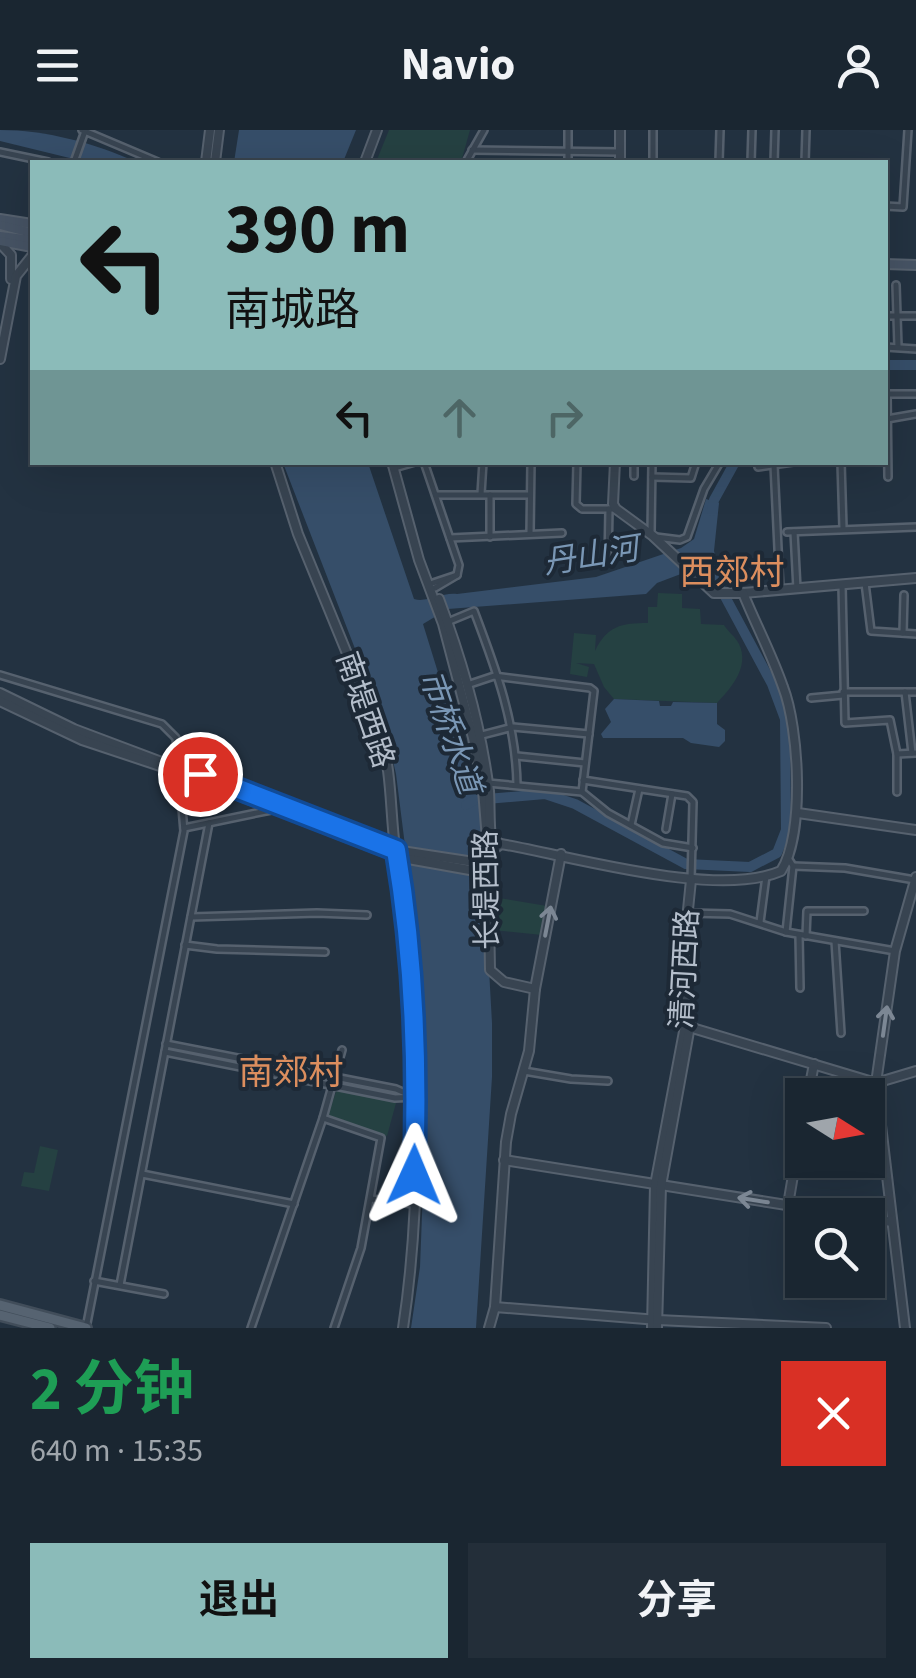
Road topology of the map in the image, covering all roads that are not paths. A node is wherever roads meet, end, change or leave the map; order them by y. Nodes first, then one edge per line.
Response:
1 (210, 130) edge
2 (219, 130) edge
3 (378, 130) edge
4 (484, 130) edge
5 (568, 130) edge
6 (620, 130) edge
7 (653, 130) edge
8 (720, 130) edge
9 (752, 130) edge
10 (775, 130) edge
11 (806, 130) edge
12 (908, 130) edge
13 (83, 131) edge
14 (472, 150) junction
15 (568, 151) junction
16 (0, 152) edge
17 (620, 152) junction
18 (38, 160) edge
19 (75, 160) edge
20 (153, 160) edge
21 (206, 160) edge
22 (215, 160) edge
23 (367, 160) edge
24 (467, 160) edge
25 (568, 160) edge
26 (620, 160) edge
27 (653, 160) edge
28 (719, 160) edge
29 (751, 160) edge
30 (774, 160) edge
31 (805, 160) edge
32 (888, 206) edge
33 (0, 222) edge
34 (30, 224) edge
35 (19, 234) junction
36 (30, 239) edge
37 (0, 240) edge
38 (30, 240) edge
39 (30, 258) edge
40 (888, 267) edge
41 (916, 268) edge
42 (896, 285) dead end
43 (888, 316) edge
44 (897, 316) junction
45 (916, 316) edge
46 (0, 334) edge
47 (888, 347) edge
48 (898, 347) junction
49 (916, 348) edge
50 (0, 359) edge
51 (888, 394) edge
52 (916, 394) edge
53 (916, 414) edge
54 (888, 424) edge
55 (276, 465) edge
56 (393, 465) edge
57 (425, 465) edge
58 (482, 465) edge
59 (531, 465) edge
60 (576, 465) edge
61 (614, 465) edge
62 (634, 465) edge
63 (652, 465) edge
64 (695, 465) edge
65 (718, 465) edge
66 (774, 465) joint
67 (841, 465) edge
68 (888, 465) edge
69 (758, 467) dead end
70 (634, 476) dead end
71 (888, 477) dead end
72 (652, 478) junction
73 (436, 495) junction
74 (480, 495) junction
75 (490, 495) junction
76 (530, 495) junction
77 (613, 509) junction
78 (916, 527) edge
79 (844, 528) junction
80 (562, 533) dead end
81 (530, 534) junction
82 (652, 535) junction
83 (490, 536) junction
84 (450, 538) junction
85 (608, 562) dead end
86 (916, 578) edge
87 (865, 583) junction
88 (842, 585) junction
89 (434, 588) junction
90 (797, 589) junction
91 (780, 590) junction
92 (743, 594) junction
93 (904, 595) dead end
94 (444, 619) junction
95 (903, 633) junction
96 (916, 634) edge
97 (0, 675) edge
98 (499, 677) junction
99 (467, 685) junction
100 (0, 692) edge
101 (905, 692) junction
102 (916, 692) edge
103 (843, 694) junction
104 (810, 698) dead end
105 (0, 701) edge
106 (513, 727) junction
107 (589, 734) junction
108 (476, 737) junction
109 (914, 753) edge
110 (897, 754) junction
111 (516, 756) junction
112 (586, 763) junction
113 (177, 768) junction
114 (584, 780) junction
115 (517, 785) junction
116 (486, 788) junction
117 (638, 789) junction
118 (582, 792) junction
119 (897, 792) dead end
120 (672, 794) junction
121 (274, 810) junction
122 (798, 813) junction
123 (488, 814) junction
124 (209, 824) junction
125 (631, 825) junction
126 (184, 828) junction
127 (666, 829) dead end
128 (916, 830) edge
129 (501, 844) junction
130 (693, 848) junction
131 (561, 854) junction
132 (486, 855) junction
133 (400, 859) junction
134 (790, 862) junction
135 (766, 876) junction
136 (916, 878) edge
137 (691, 880) junction
138 (488, 882) junction
139 (864, 912) dead end
140 (690, 913) junction
141 (368, 914) dead end
142 (191, 917) junction
143 (760, 924) junction
144 (786, 932) junction
145 (803, 936) junction
146 (835, 941) junction
147 (186, 945) junction
148 (896, 950) junction
149 (325, 952) dead end
150 (535, 988) junction
151 (800, 988) dead end
152 (687, 1027) junction
153 (842, 1033) dead end
154 (166, 1048) junction
155 (342, 1050) dead end
156 (814, 1064) junction
157 (916, 1071) edge
158 (524, 1072) junction
159 (811, 1078) edge
160 (860, 1078) edge
161 (877, 1078) edge
162 (608, 1080) dead end
163 (885, 1080) edge
164 (334, 1081) junction
165 (415, 1097) junction
166 (324, 1118) junction
167 (504, 1160) junction
168 (885, 1161) edge
169 (142, 1174) junction
170 (658, 1186) junction
171 (370, 1199) junction
172 (294, 1204) junction
173 (413, 1204) junction
174 (785, 1206) edge
175 (885, 1221) edge
176 (892, 1222) junction
177 (94, 1280) junction
178 (120, 1286) junction
179 (164, 1294) dead end
180 (0, 1306) edge
181 (495, 1307) junction
182 (0, 1316) edge
183 (655, 1324) edge
184 (50, 1328) edge
185 (86, 1328) edge
186 (251, 1328) edge
187 (334, 1328) edge
188 (402, 1328) edge
189 (489, 1328) edge
190 (826, 1328) edge
191 (905, 1328) edge

1 - 21 street
2 - 22 street
3 - 23 street
4 - 14 street
5 - 15 street
6 - 17 street
7 - 27 street
8 - 28 street
9 - 29 street
10 - 30 street
11 - 31 street
12 - 32 street
13 - 19 street
13 - 20 street
14 - 15 street
14 - 24 street
15 - 17 street
15 - 25 street
16 - 18 street
17 - 26 street
33 - 34 main road
33 - 35 main road
35 - 36 main road
35 - 37 main road
37 - 38 main road
37 - 46 street
39 - 50 street
40 - 41 main road
42 - 44 street
43 - 44 street
44 - 45 street
44 - 48 street
47 - 48 street
48 - 49 street
51 - 52 street
53 - 54 street
55 - 133 street, 南堤西路
56 - 89 street, 长堤西路
57 - 73 street
58 - 74 street
59 - 76 street
60 - 77 street
61 - 77 street
62 - 70 street
63 - 72 street
64 - 72 street
65 - 82 street
66 - 69 street
66 - 91 street
67 - 79 street
68 - 71 street
72 - 82 street
73 - 74 street
73 - 84 street
74 - 75 street
75 - 76 street
75 - 83 street
76 - 81 street
77 - 82 street
77 - 85 street
78 - 79 street
79 - 90 street
80 - 81 street
81 - 83 street
82 - 92 street
83 - 84 street
84 - 89 street
86 - 87 street
87 - 88 street
87 - 95 street
88 - 90 street
88 - 103 street
89 - 94 street, 长堤西路
90 - 91 street
91 - 92 street
92 - 122 street
93 - 95 street
94 - 98 street
94 - 99 street, 长堤西路
94 - 108 street, 长堤西路
95 - 96 street
97 - 113 street
98 - 99 street
98 - 106 street
98 - 107 street
99 - 108 street, 长堤西路
100 - 113 street
101 - 102 street
101 - 103 street
101 - 109 street
103 - 104 street
103 - 110 street
105 - 113 street
106 - 107 street
106 - 108 street
106 - 111 street
107 - 112 street
108 - 116 street, 长堤西路
109 - 110 street
110 - 119 street
111 - 112 street
111 - 115 street
112 - 114 street
113 - 121 street
113 - 126 street
113 - 133 street
114 - 117 street
114 - 118 street
115 - 116 street
115 - 118 street
116 - 123 street, 长堤西路
117 - 120 street
117 - 125 street
118 - 125 street
120 - 127 street
120 - 130 street
121 - 124 street
121 - 133 street
122 - 128 street
122 - 134 street
123 - 129 street, 长堤西路
123 - 132 street, 长堤西路
124 - 126 street
124 - 142 street
125 - 130 street
126 - 177 street
129 - 131 street
129 - 132 street
130 - 137 street
131 - 137 street
150 -> 131 street
132 - 133 street
132 - 138 street, 长堤西路
133 - 138 street
133 - 165 street, 南堤西路
134 - 135 street
134 - 136 street
134 - 144 street
135 - 137 street
135 - 143 street
136 - 148 street
137 - 140 street, 清河西路
137 - 152 street, 清河西路
138 - 150 street, 长堤西路
139 - 145 street
140 - 143 street
140 - 152 street, 清河西路
141 - 142 street
142 - 147 street
143 - 144 street
144 - 145 street
145 - 146 street
145 - 151 street
146 - 148 street
146 - 153 street
147 - 149 street
147 - 154 street
161 -> 148 street
150 - 158 street
152 - 156 street
152 - 170 street, 清河西路
154 - 164 street
154 - 169 street
155 - 164 street
156 - 159 street
156 - 160 street
157 - 163 street
158 - 162 street
158 - 167 street
164 - 165 street
164 - 166 street
165 - 173 street, 南堤西路
166 - 171 street
166 - 172 street
167 - 170 street
167 - 181 street
168 - 176 street
169 - 172 street
169 - 178 street
174 -> 170 street
170 - 183 street, 清河西路
171 - 173 street
171 - 187 street
172 - 186 street
173 - 188 street, 南堤西路
175 - 176 street
176 - 191 street
177 - 178 street
177 - 185 street
178 - 179 street
180 - 185 main road
181 - 183 street
181 - 189 street
182 - 184 main road
183 - 190 street

